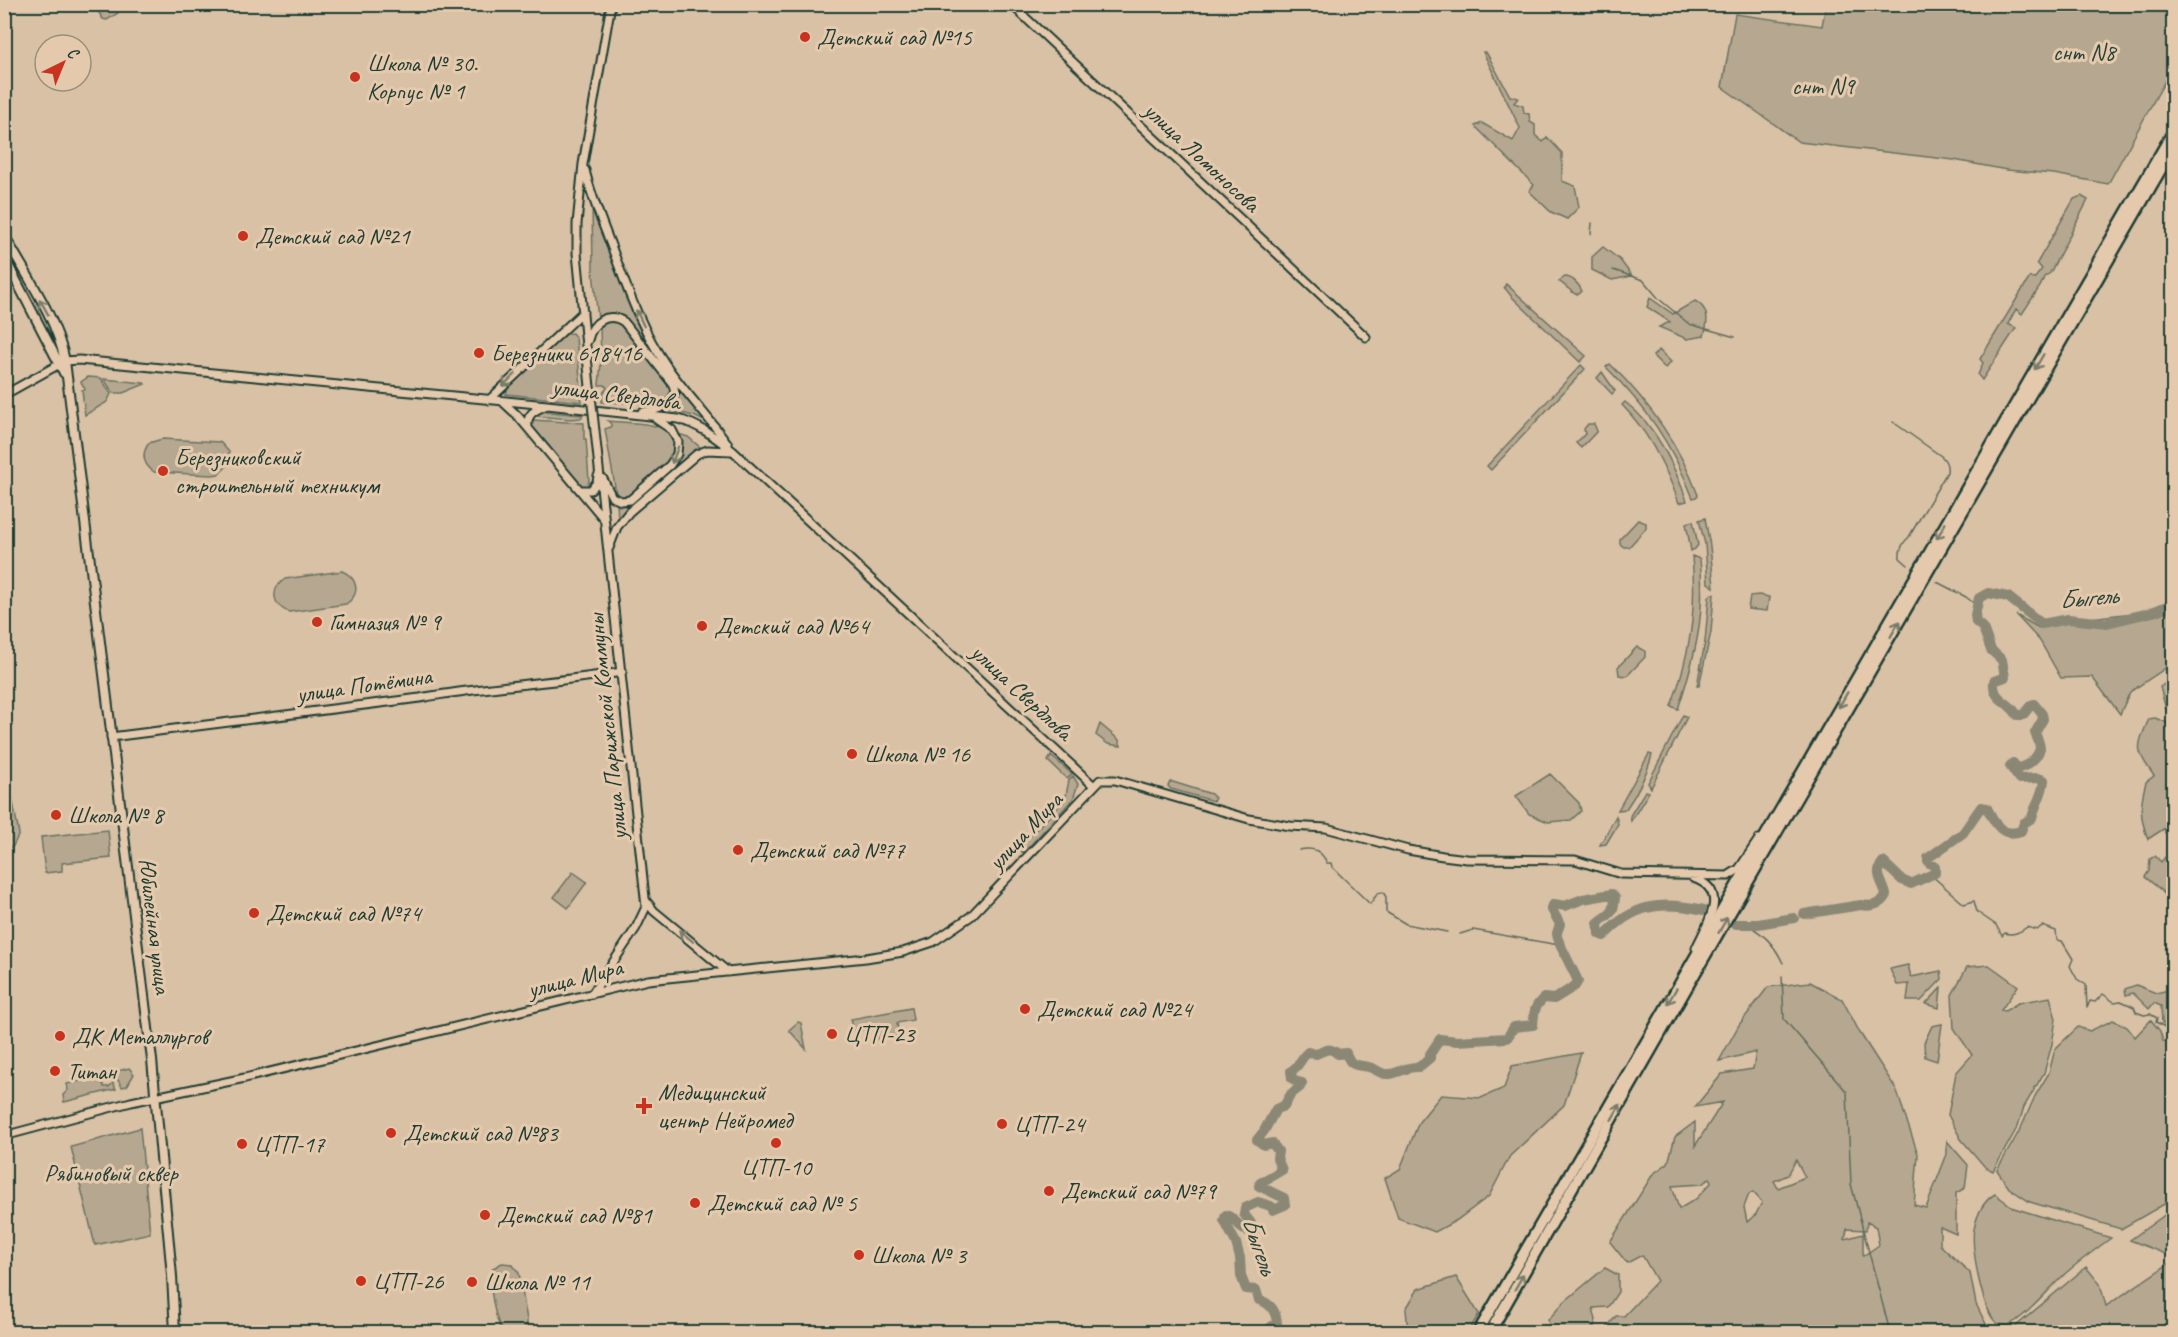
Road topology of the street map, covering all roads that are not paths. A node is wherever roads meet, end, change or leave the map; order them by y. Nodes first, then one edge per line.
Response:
1 (611, 4) edge
2 (1011, 4) edge
3 (2174, 130) edge
4 (2174, 147) edge
5 (583, 164) junction
6 (4, 235) edge
7 (4, 257) edge
8 (583, 312) junction
9 (1366, 337) dead end
10 (586, 347) junction
11 (63, 363) junction
12 (4, 395) edge
13 (489, 400) junction
14 (503, 402) junction
15 (547, 405) junction
16 (625, 413) junction
17 (645, 416) junction
18 (531, 433) junction
19 (733, 451) junction
20 (599, 465) junction
21 (580, 490) junction
22 (604, 519) junction
23 (608, 551) junction
24 (622, 672) junction
25 (111, 737) junction
26 (1097, 783) junction
27 (1767, 831) junction
28 (1684, 876) junction
29 (645, 899) junction
30 (728, 972) junction
31 (1685, 973) junction
32 (592, 994) junction
33 (156, 1096) junction
34 (4, 1136) edge
35 (175, 1332) edge
36 (1478, 1332) edge
37 (1490, 1332) edge

1 - 5 main road
2 - 9 main road, улица Ломоносова
3 -> 27 highway
37 -> 4 highway
5 - 8 main road
19 -> 5 main road
11 -> 6 main road, Юбилейная улица
7 - 11 main road, Юбилейная улица
8 - 10 main road
8 -> 13 main road
10 - 16 main road
10 - 20 main road, bridge
11 - 12 main road, улица Свердлова
11 - 13 main road, улица Свердлова
11 - 25 main road, Юбилейная улица
13 - 14 main road, улица Свердлова
14 - 15 main road, улица Свердлова
14 - 18 main road
15 - 16 main road, улица Свердлова
15 - 18 main road
16 - 17 main road, улица Свердлова
17 - 19 main road, улица Свердлова
17 -> 20 main road
18 - 21 main road
19 - 23 main road
19 - 26 main road, улица Свердлова
20 - 21 main road
20 - 22 main road, улица Парижской Коммуны
21 - 22 main road
22 - 23 main road, улица Парижской Коммуны
23 - 24 main road, улица Парижской Коммуны
24 - 25 main road, улица Потёмина
24 - 29 main road, улица Парижской Коммуны
25 - 33 main road, Юбилейная улица
26 - 28 main road
26 - 30 main road, улица Мира
27 - 28 main road
27 - 31 highway
28 - 31 main road
30 -> 29 main road
29 - 32 main road, улица Парижской Коммуны
30 - 32 main road, улица Мира
31 -> 36 highway
32 - 33 main road, улица Мира
33 - 34 main road, улица Мира
33 - 35 main road, Юбилейная улица

